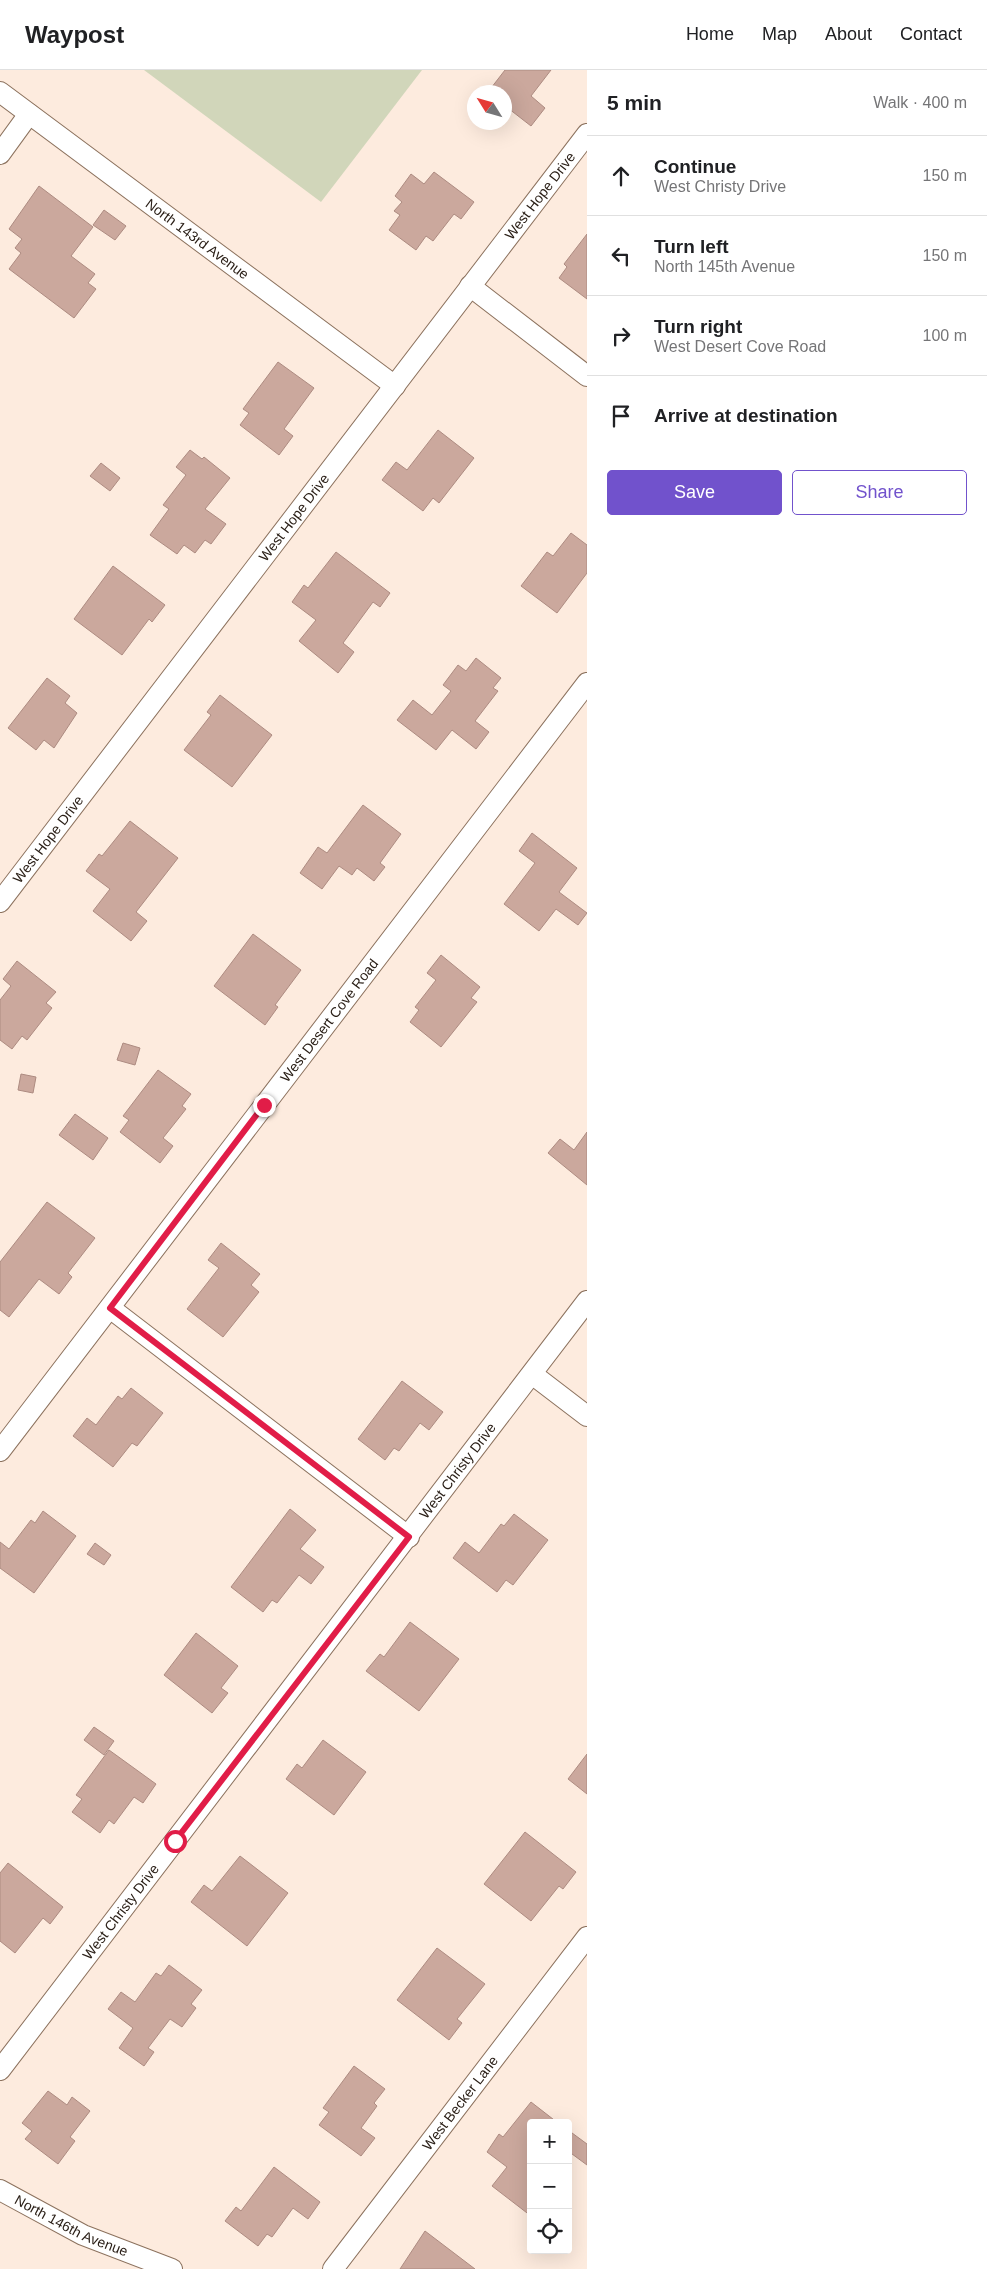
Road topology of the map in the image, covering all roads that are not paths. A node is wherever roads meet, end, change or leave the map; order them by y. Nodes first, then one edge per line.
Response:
1 (0, 92) edge
2 (29, 114) junction
3 (587, 134) edge
4 (0, 154) edge
5 (470, 286) junction
6 (587, 376) edge
7 (395, 386) junction
8 (587, 683) edge
9 (0, 902) edge
10 (587, 1301) edge
11 (110, 1308) junction
12 (532, 1374) junction
13 (587, 1416) edge
14 (0, 1451) edge
15 (409, 1537) junction
16 (587, 1937) edge
17 (0, 2070) edge
18 (0, 2190) edge
19 (172, 2269) edge
20 (333, 2269) edge

1 - 2 street, North 143rd Avenue
2 - 4 street
2 - 7 street, North 143rd Avenue
3 - 5 street, West Hope Drive
5 - 6 street
5 - 7 street, West Hope Drive
7 - 9 street, West Hope Drive
8 - 11 street, West Desert Cove Road
10 - 12 street, West Christy Drive
11 - 14 street, West Desert Cove Road
11 - 15 street
12 - 13 street
12 - 15 street, West Christy Drive
15 - 17 street, West Christy Drive
16 - 20 street, West Becker Lane
18 - 19 street, North 146th Avenue

